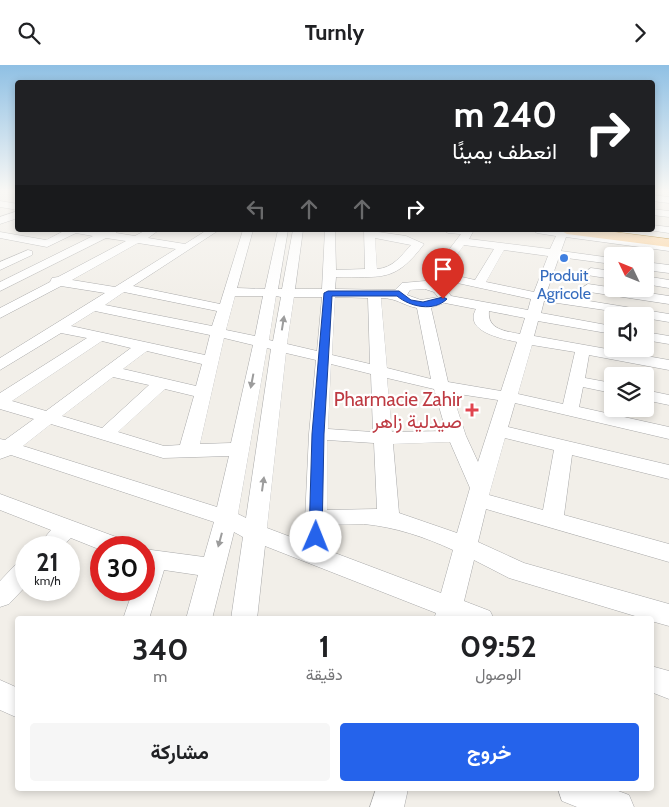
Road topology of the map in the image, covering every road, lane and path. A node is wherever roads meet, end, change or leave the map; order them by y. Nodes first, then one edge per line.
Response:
1 (655, 228) edge
2 (669, 230) edge
3 (71, 232) edge
4 (109, 232) edge
5 (150, 232) edge
6 (211, 232) edge
7 (247, 232) edge
8 (283, 232) edge
9 (297, 232) edge
10 (330, 232) edge
11 (370, 232) edge
12 (564, 232) edge
13 (570, 232) edge
14 (595, 232) edge
15 (629, 232) edge
16 (466, 234) edge
17 (0, 235) edge
18 (669, 237) edge
19 (136, 239) junction
20 (669, 243) edge
21 (501, 246) junction
22 (185, 247) junction
23 (669, 248) edge
24 (28, 253) dead end
25 (556, 253) junction
26 (596, 258) junction
27 (604, 260) edge
28 (0, 266) edge
29 (654, 267) edge
30 (669, 269) edge
31 (591, 272) junction
32 (371, 273) junction
33 (330, 274) junction
34 (604, 274) edge
35 (24, 275) junction
36 (432, 280) junction
37 (59, 281) junction
38 (654, 282) edge
39 (669, 284) edge
40 (478, 285) junction
41 (0, 287) edge
42 (588, 288) junction
43 (119, 290) junction
44 (230, 292) junction
45 (279, 292) junction
46 (328, 293) junction
47 (374, 293) junction
48 (399, 294) junction
49 (539, 297) junction
50 (443, 299) junction
51 (669, 300) edge
52 (423, 304) junction
53 (584, 304) junction
54 (92, 306) junction
55 (485, 307) junction
56 (604, 308) edge
57 (225, 309) junction
58 (0, 314) edge
59 (654, 316) edge
60 (533, 317) junction
61 (669, 318) edge
62 (60, 328) junction
63 (604, 329) edge
64 (218, 332) junction
65 (100, 336) junction
66 (654, 338) edge
67 (527, 339) junction
68 (669, 340) edge
69 (260, 343) junction
70 (144, 346) junction
71 (279, 347) junction
72 (0, 348) edge
73 (582, 349) junction
74 (604, 351) edge
75 (20, 353) junction
76 (325, 356) junction
77 (647, 357) edge
78 (212, 361) junction
79 (0, 365) edge
80 (669, 365) edge
81 (379, 370) junction
82 (109, 371) junction
83 (577, 381) junction
84 (160, 383) junction
85 (441, 385) junction
86 (604, 386) edge
87 (204, 393) junction
88 (509, 397) junction
89 (654, 397) edge
90 (669, 400) edge
91 (0, 402) edge
92 (570, 410) junction
93 (49, 417) junction
94 (499, 431) junction
95 (106, 433) junction
96 (669, 433) edge
97 (318, 434) junction
98 (457, 436) junction
99 (383, 438) junction
100 (564, 447) junction
101 (3, 449) edge
102 (189, 449) junction
103 (239, 449) junction
104 (669, 472) edge
105 (478, 494) junction
106 (4, 508) edge
107 (226, 518) junction
108 (316, 518) junction
109 (388, 518) junction
110 (552, 520) junction
111 (67, 527) junction
112 (256, 533) junction
113 (58, 536) edge
114 (90, 536) edge
115 (466, 546) junction
116 (669, 553) edge
117 (315, 555) junction
118 (155, 560) edge
119 (212, 568) junction
120 (15, 581) edge
121 (0, 597) edge
122 (140, 601) edge
123 (449, 613) edge
124 (669, 615) edge
125 (137, 616) edge
126 (200, 616) edge
127 (244, 616) edge
128 (465, 616) edge
129 (654, 680) edge
130 (669, 685) edge
131 (0, 694) edge
132 (15, 702) edge
133 (391, 791) edge
134 (579, 791) edge
135 (387, 807) edge
136 (618, 807) edge

1 - 2 street
3 - 17 street
4 - 19 street
4 - 35 street
5 - 19 street
6 - 22 street
7 - 44 street
8 - 45 street
9 - 45 street
10 - 33 street
11 - 32 street
11 - 32 street
12 - 25 street
13 - 23 street
14 - 20 main road
15 - 18 main road
16 - 21 street
16 - 36 street
19 - 22 street
19 - 37 street
21 - 25 street
21 - 40 street
22 - 43 street
24 - 28 street
25 - 26 street
25 - 49 street
26 - 27 street
26 - 31 street
29 - 30 street
31 - 34 street
31 - 42 street
32 - 33 street
33 - 46 street
35 - 37 street
35 - 41 street
36 - 40 street
36 - 48 street
36 - 50 street
37 - 43 street
37 - 58 street
38 - 39 street
40 - 49 street
42 - 51 street
42 - 53 street
43 - 54 street
43 - 57 street
44 - 45 street
44 - 57 street
45 - 46 street
45 - 69 street
71 -> 45 street
46 - 47 street
46 - 76 street
47 - 48 street
47 - 81 street
48 - 52 street
49 - 53 street
49 - 60 street
50 - 52 street
50 - 55 street
52 - 85 street
53 - 56 street
54 - 62 street
54 - 64 street
55 - 60 street
55 - 67 street
57 - 64 street
59 - 61 street
60 - 63 street
60 - 67 street
62 - 65 street
62 - 75 street
64 - 69 street
64 - 78 street
65 - 70 street
65 - 91 street
66 - 68 street
67 - 73 street
67 - 88 street
69 - 71 street
69 -> 103 street
70 - 78 street
70 - 82 street
71 - 76 street
112 -> 71 street
72 - 75 street
73 - 74 street
73 - 83 street
75 - 79 street
76 - 81 street
76 - 97 street
77 - 80 street
78 - 87 street
81 - 85 street
81 - 99 street
82 - 84 street
82 - 93 street
83 - 86 street
83 - 92 street
84 - 87 street
84 - 95 street
85 - 88 street
85 - 98 street
87 - 102 street
88 - 92 street
88 - 94 street
89 - 90 street
91 - 93 street
92 - 96 street
93 - 95 street
93 - 101 street
94 - 100 street
94 - 105 street
95 - 102 street
97 - 99 street
97 - 108 street
98 - 99 street
98 - 105 street
99 - 109 street
100 - 104 street
100 - 110 street
101 - 107 street
102 - 103 street
103 - 107 street
105 - 110 street
105 - 115 street
106 - 111 street
107 - 112 street
107 -> 119 street
108 - 109 street
108 - 117 street
109 - 115 street
110 - 116 street
111 - 113 street
111 - 114 street
112 - 117 street
112 - 127 street
115 - 123 street
115 - 124 street
117 - 123 street
118 - 119 street
119 - 126 street
120 - 121 street
122 - 125 street
123 - 128 street
129 - 130 street
131 - 132 street
133 - 135 street
134 - 136 street

